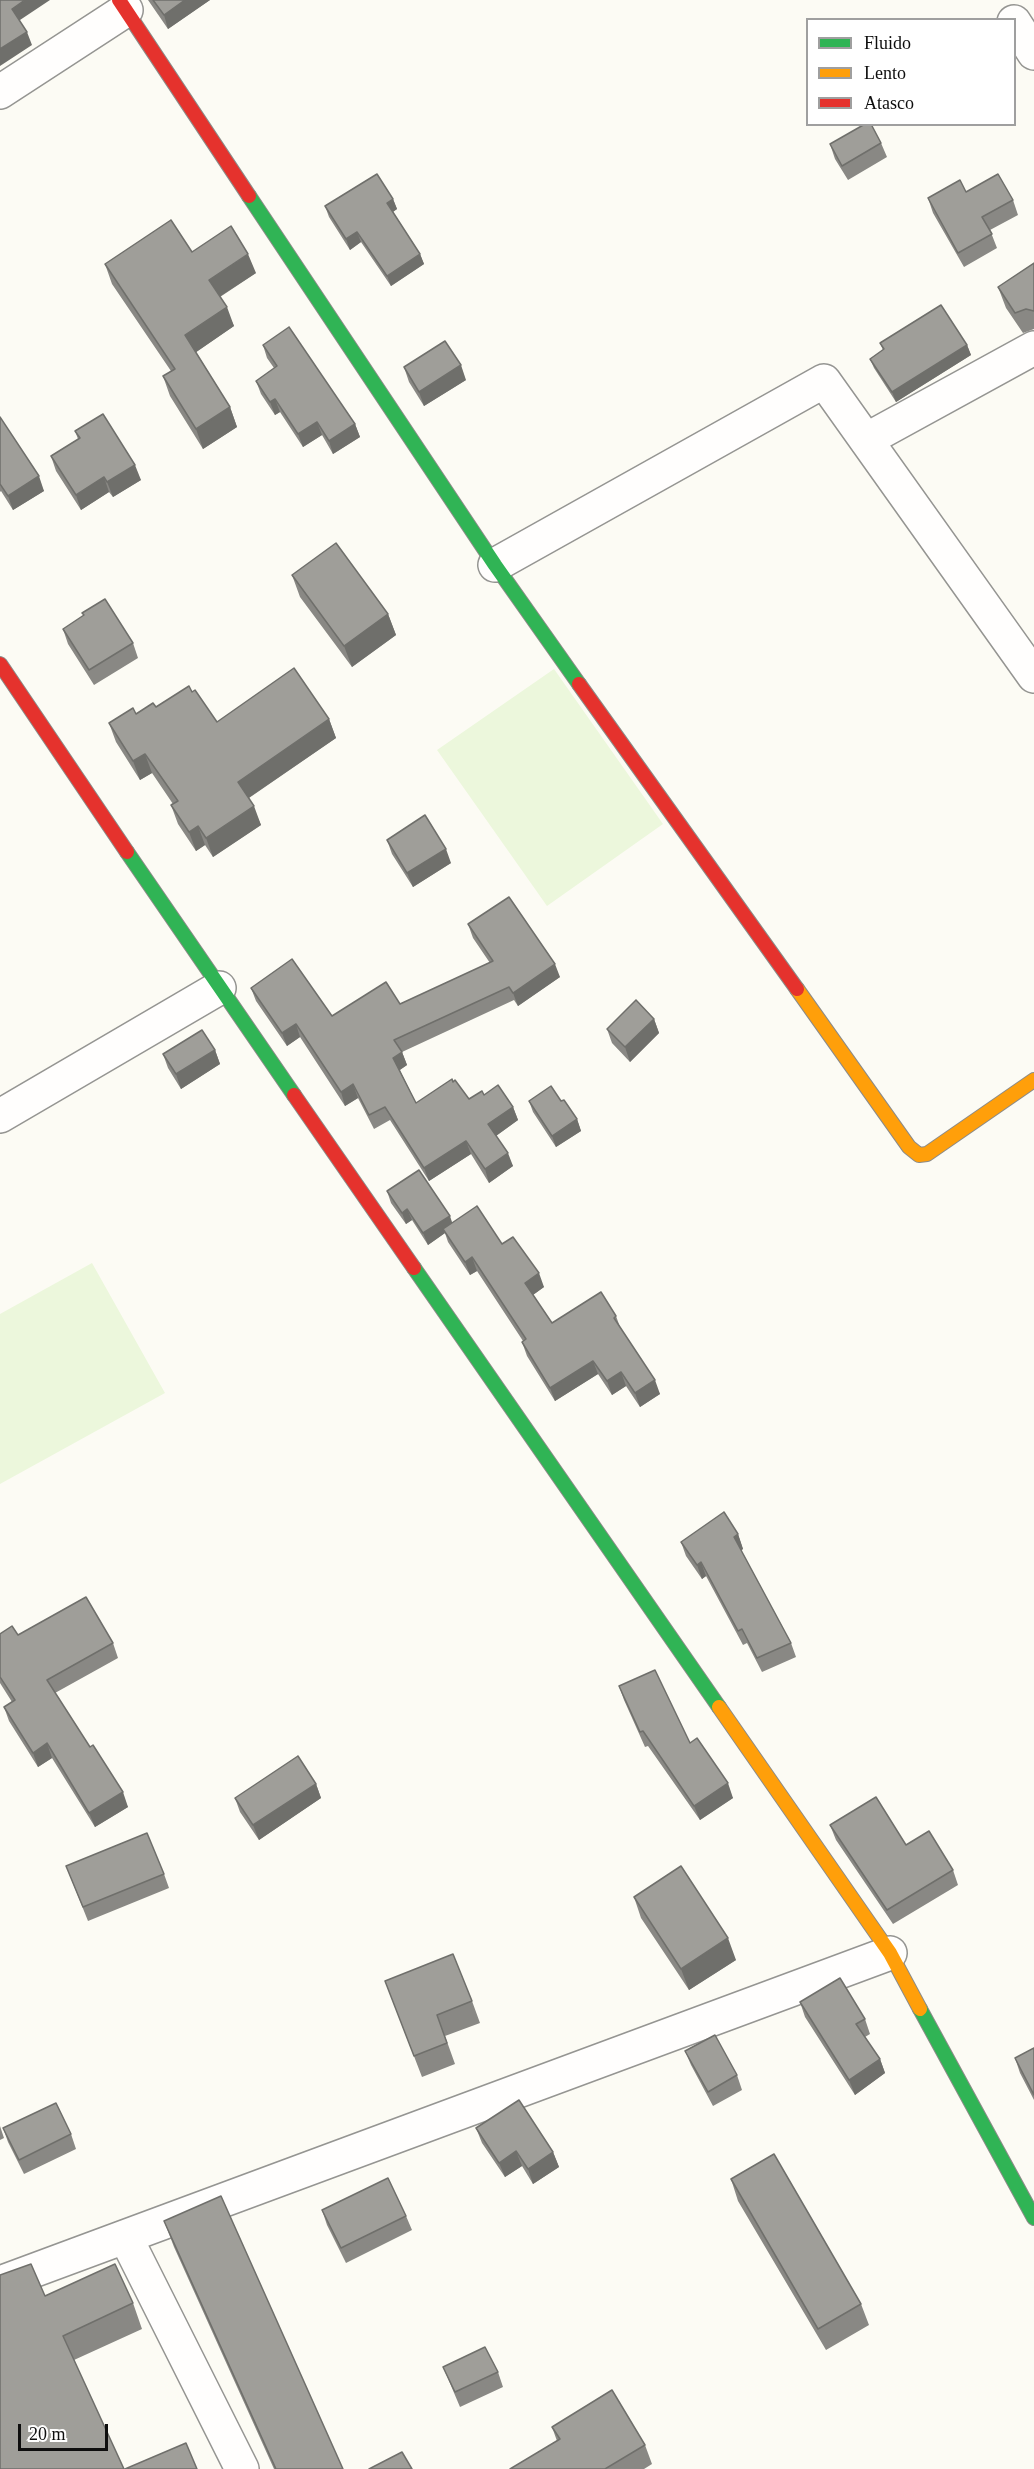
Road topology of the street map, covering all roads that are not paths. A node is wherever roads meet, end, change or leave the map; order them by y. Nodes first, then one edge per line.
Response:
1 (1000, 0) edge
2 (123, 5) edge
3 (1012, 18) edge
4 (1016, 24) edge
5 (1034, 53) edge
6 (0, 92) edge
7 (1034, 348) edge
8 (866, 440) junction
9 (495, 565) junction
10 (0, 664) edge
11 (1034, 676) edge
12 (219, 988) junction
13 (1034, 1080) edge
14 (0, 1116) edge
15 (890, 1953) junction
16 (1034, 2218) edge
17 (126, 2238) junction
18 (0, 2283) edge
19 (242, 2469) edge

1 - 3 street
2 - 6 street
2 - 9 street
4 - 5 street
7 - 8 street
8 - 9 street
8 - 11 street
9 - 13 street
10 - 12 street
12 - 14 street
12 - 15 street
15 - 16 street
15 - 17 street
17 - 18 street
17 - 19 street

